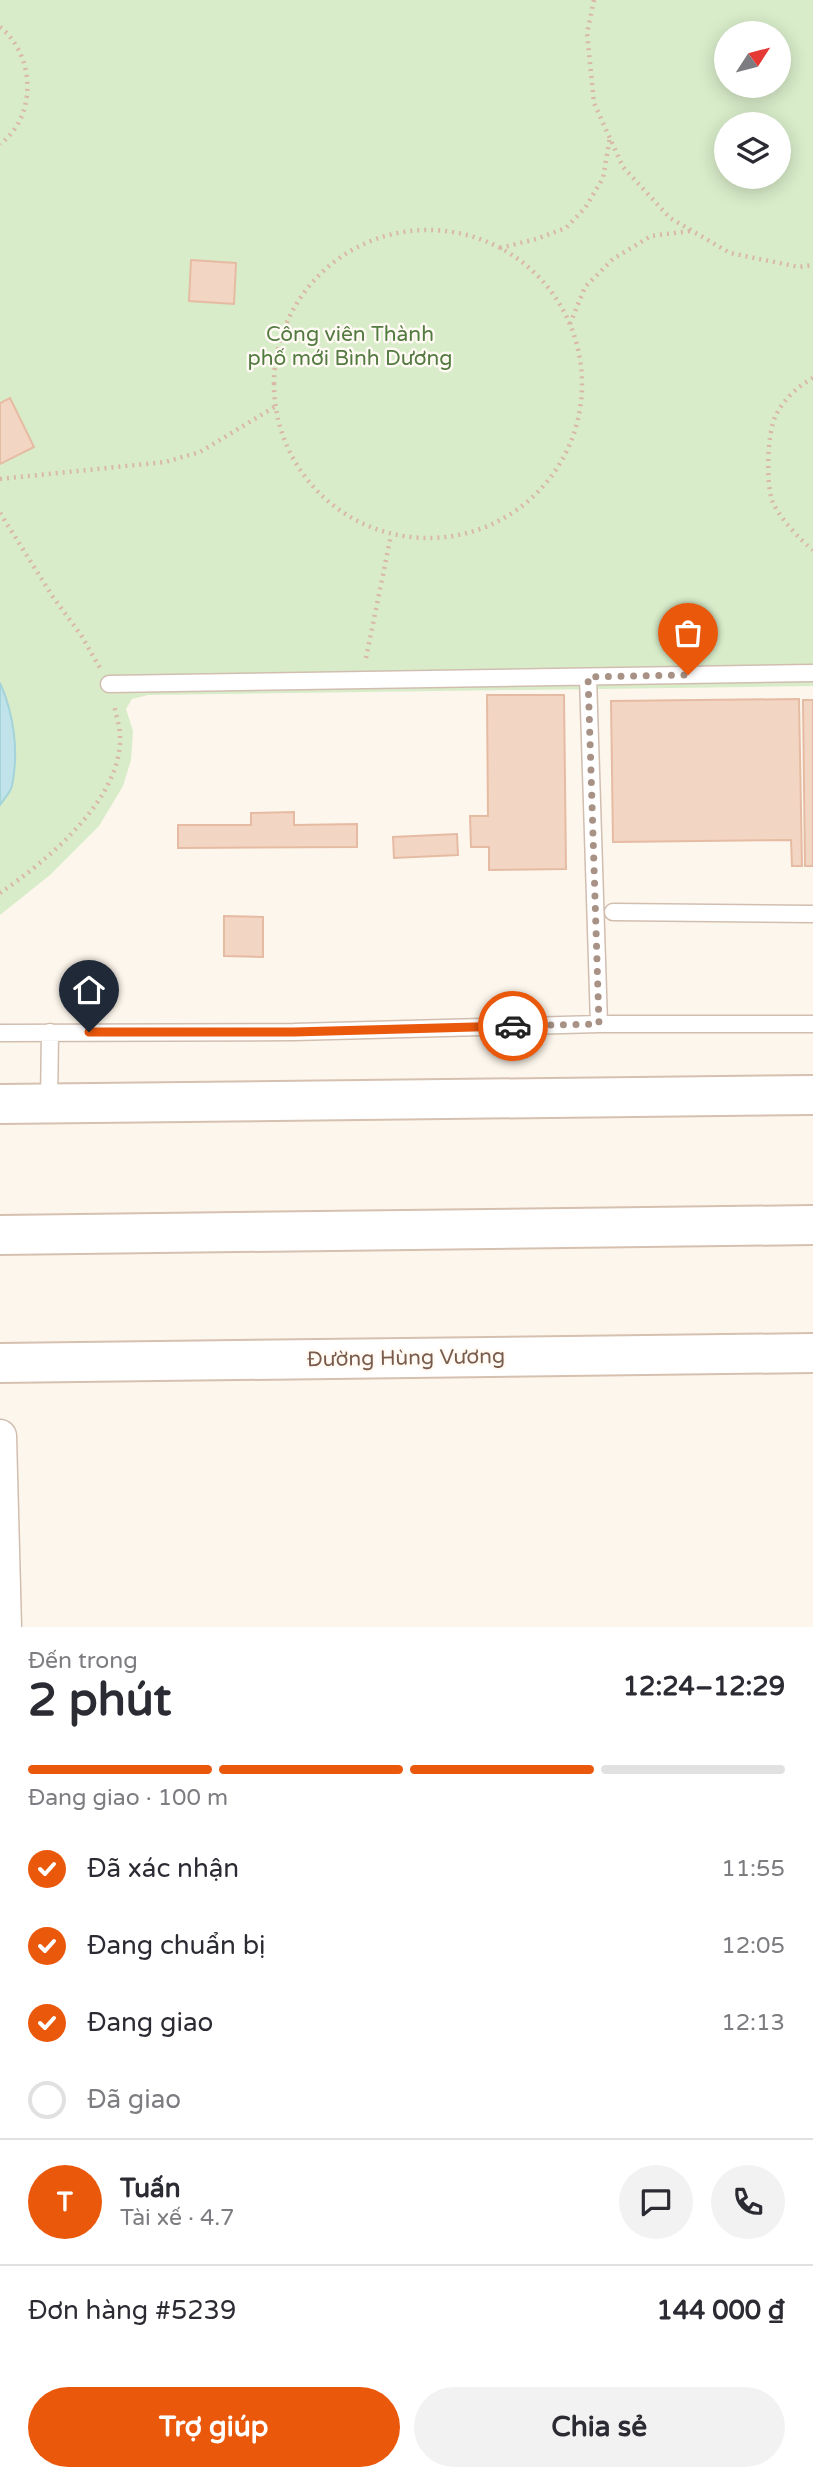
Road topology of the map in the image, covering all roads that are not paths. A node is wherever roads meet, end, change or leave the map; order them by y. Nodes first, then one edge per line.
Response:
1 (813, 673) edge
2 (588, 677) junction
3 (109, 684) road end
4 (613, 912) dead end
5 (813, 914) edge
6 (599, 1024) junction
7 (813, 1024) edge
8 (50, 1032) junction
9 (0, 1033) edge
10 (813, 1095) edge
11 (49, 1103) junction
12 (0, 1104) edge
13 (813, 1226) edge
14 (0, 1235) edge
15 (813, 1353) edge
16 (0, 1363) edge
17 (0, 1436) edge
18 (5, 1627) edge

1 - 2 lane
2 - 3 lane
2 - 6 lane
4 - 5 lane
6 - 7 lane
6 - 8 lane
8 - 9 lane
8 - 11 lane
10 - 11 main road
11 - 12 main road
13 - 14 main road
15 - 16 main road, Đường Hùng Vương
17 - 18 street

